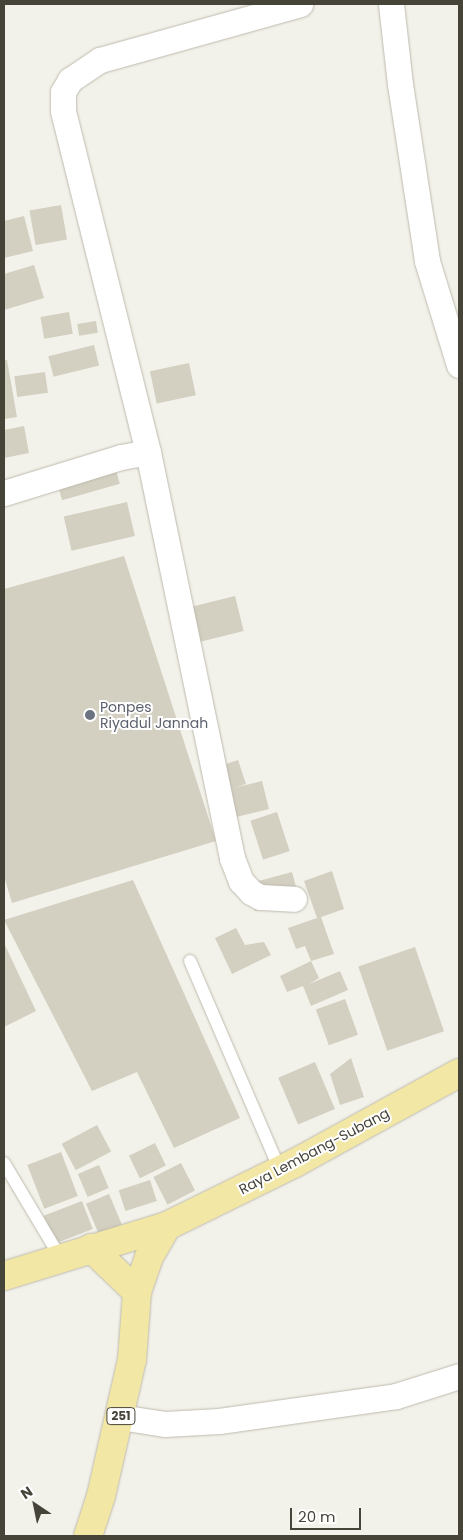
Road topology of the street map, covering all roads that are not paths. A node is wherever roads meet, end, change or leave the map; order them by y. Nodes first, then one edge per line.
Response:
1 (300, 4) edge
2 (392, 4) edge
3 (459, 365) edge
4 (148, 452) junction
5 (4, 494) edge
6 (294, 898) dead end
7 (190, 961) dead end
8 (459, 1073) edge
9 (4, 1163) edge
10 (280, 1170) junction
11 (167, 1226) junction
12 (91, 1248) junction
13 (60, 1257) junction
14 (4, 1276) edge
15 (137, 1292) junction
16 (459, 1376) edge
17 (120, 1417) junction
18 (88, 1536) edge

1 - 4 street
2 - 3 street
4 - 5 street
4 - 6 street
7 - 10 lane
8 - 10 main road, Raya Lembang-Subang
9 - 13 lane
10 - 11 main road, Raya Lembang-Subang
11 - 12 main road, Raya Lembang-Subang
11 - 15 main road
12 - 13 main road, Raya Lembang-Subang
12 - 15 main road
13 - 14 main road, Raya Lembang-Subang
15 - 17 main road, 251
16 - 17 street
17 - 18 main road, 251

